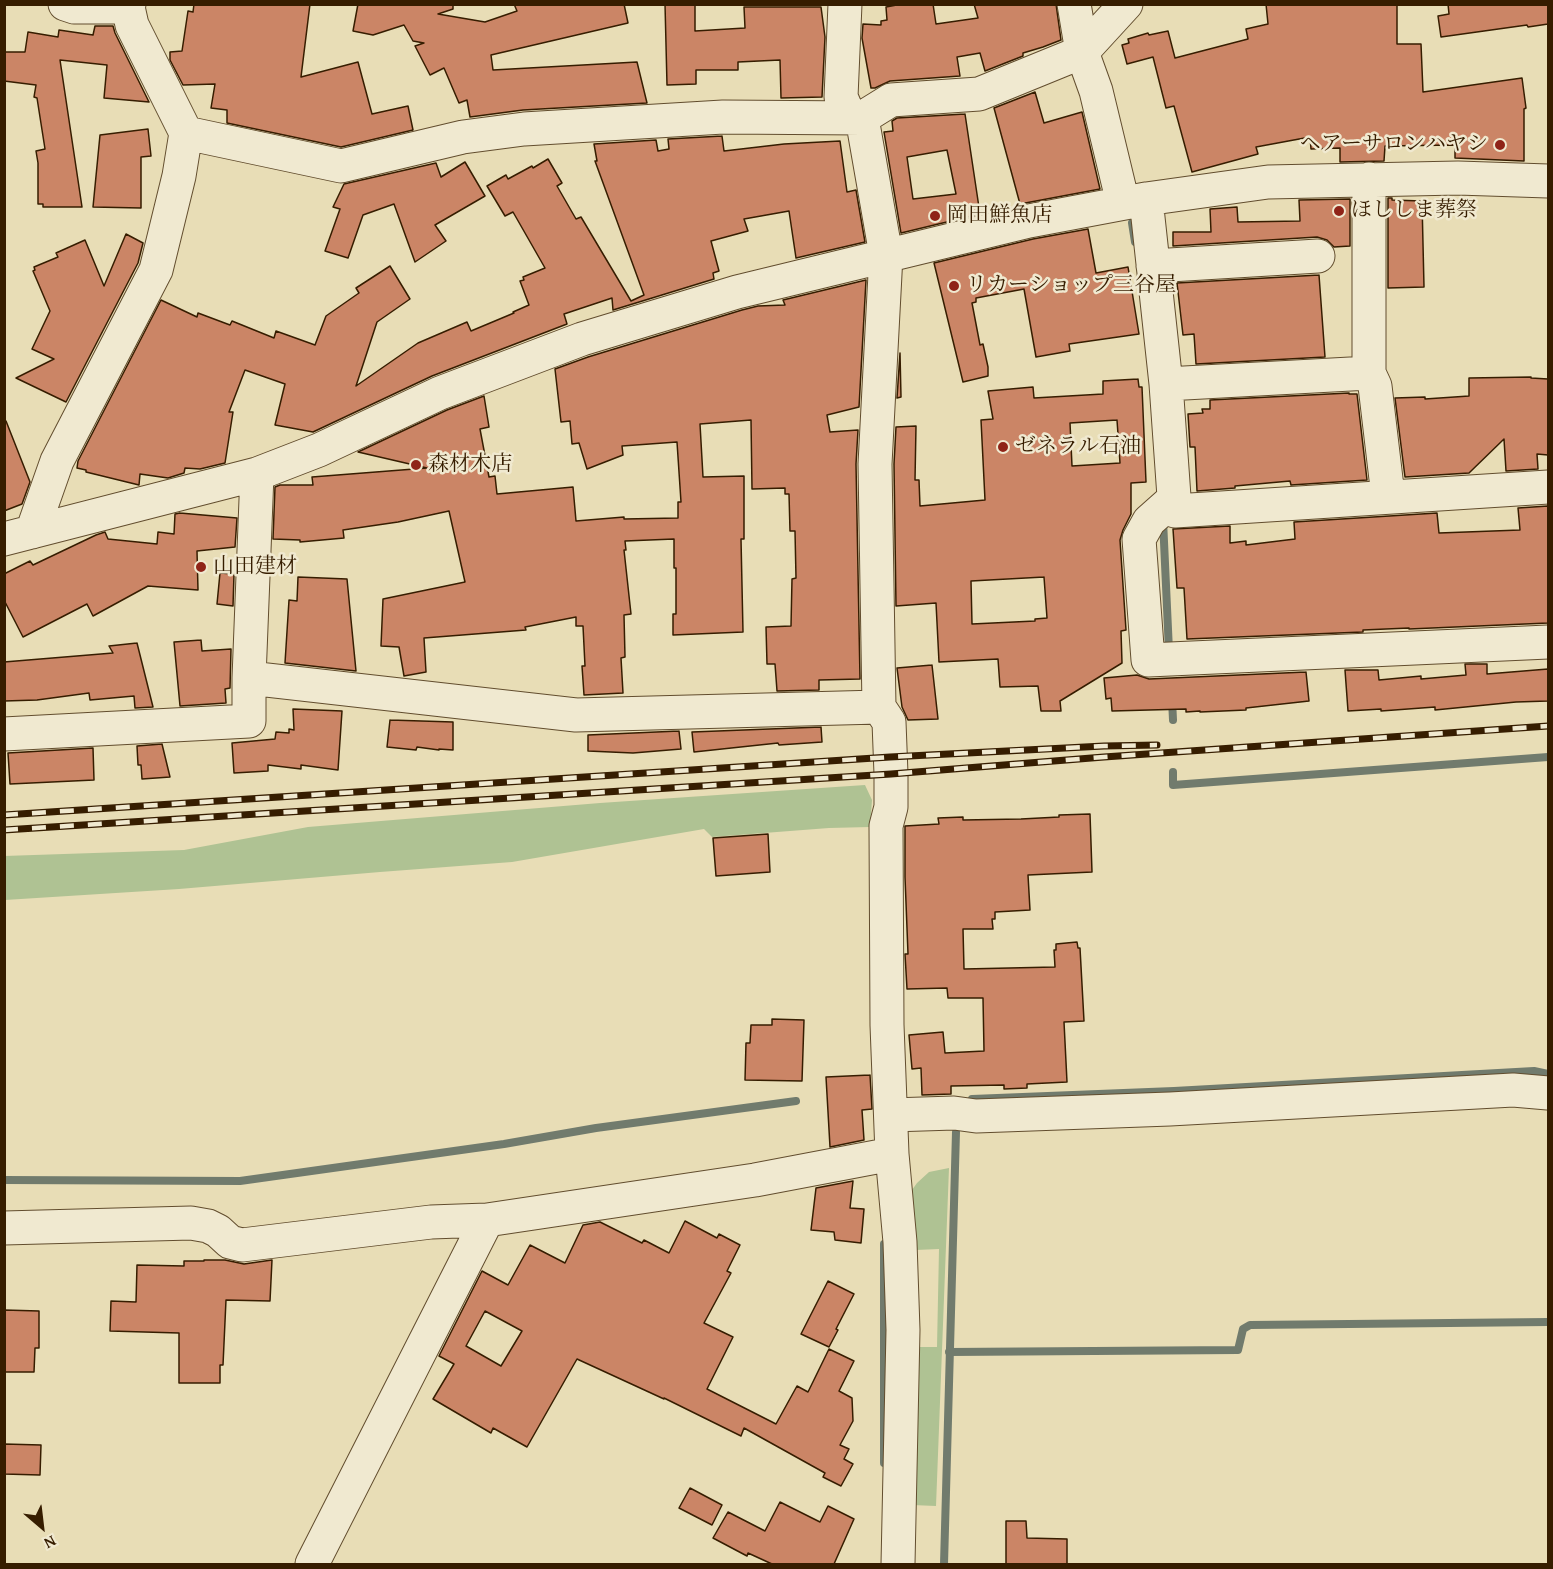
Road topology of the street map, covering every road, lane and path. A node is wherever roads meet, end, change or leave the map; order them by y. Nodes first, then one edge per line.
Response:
1 (65, 4) edge
2 (844, 4) edge
3 (1074, 4) edge
4 (1126, 4) edge
5 (129, 6) edge
6 (1082, 52) junction
7 (856, 118) junction
8 (186, 133) junction
9 (1368, 179) junction
10 (1548, 181) edge
11 (1134, 201) junction
12 (886, 255) junction
13 (1318, 256) dead end
14 (1153, 266) junction
15 (1369, 373) junction
16 (1166, 384) junction
17 (257, 474) junction
18 (1548, 487) edge
19 (1388, 496) junction
20 (1165, 507) junction
21 (18, 535) edge
22 (1548, 642) edge
23 (249, 678) junction
24 (879, 707) junction
25 (4, 734) edge
26 (1548, 1093) edge
27 (891, 1115) junction
28 (892, 1154) junction
29 (488, 1220) junction
30 (4, 1228) edge
31 (312, 1564) edge
32 (898, 1564) edge

1 - 5 street
2 - 7 street
3 - 6 street
4 - 6 street
5 - 8 street
6 - 7 street
6 - 11 street
7 - 8 street
7 - 12 street
8 - 21 street
9 - 10 street
9 - 11 street
9 - 15 street
11 - 12 street
11 - 14 street
12 - 17 street
12 - 24 street
13 - 14 street
14 - 16 street
15 - 16 street
15 - 19 street
16 - 20 street
17 - 21 street
17 - 23 street
18 - 19 street
19 - 20 street
20 - 22 street
23 - 24 street
23 - 25 street
24 - 27 street
26 - 27 street
27 - 28 street
28 - 29 street
28 - 32 street
29 - 30 street
29 - 31 street

